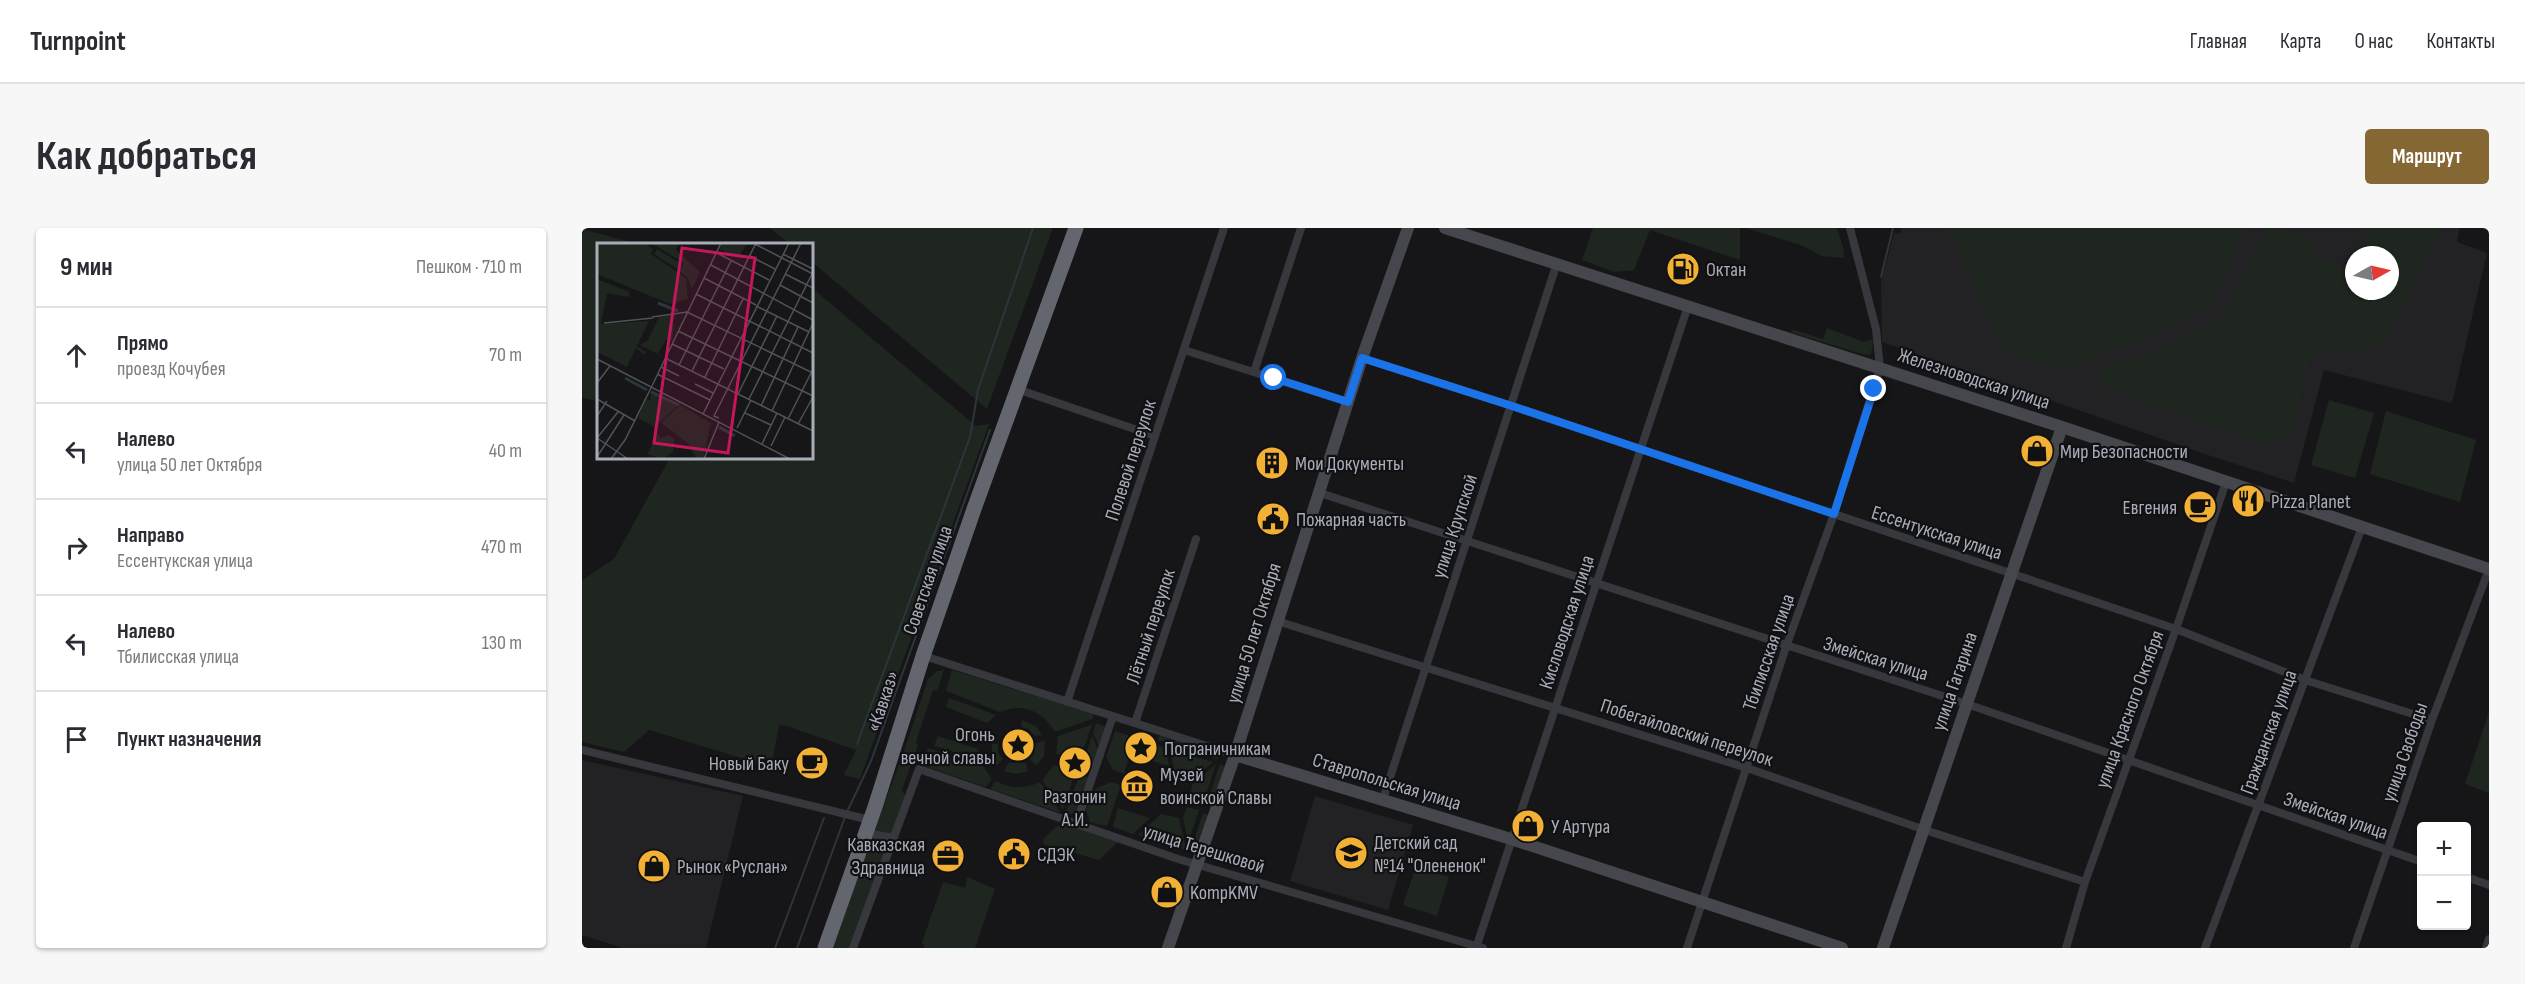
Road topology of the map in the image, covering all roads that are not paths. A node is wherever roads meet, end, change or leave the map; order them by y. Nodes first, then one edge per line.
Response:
1 (1067, 228) edge
2 (1076, 228) edge
3 (1224, 228) edge
4 (1301, 228) edge
5 (1408, 228) edge
6 (1444, 228) edge
7 (1850, 228) edge
8 (1557, 263) junction
9 (1688, 306) junction
10 (1184, 350) junction
11 (1362, 358) junction
12 (1880, 368) junction
13 (1254, 372) junction
14 (1017, 389) junction
15 (1348, 402) junction
16 (1512, 406) junction
17 (2062, 427) junction
18 (1155, 436) junction
19 (1640, 449) junction
20 (2226, 482) junction
21 (1317, 492) junction
22 (1834, 514) junction
23 (2361, 527) junction
24 (1196, 539) dead end
25 (1466, 540) junction
26 (2489, 569) edge
27 (2013, 574) junction
28 (1598, 582) junction
29 (1277, 621) junction
30 (2176, 629) junction
31 (1786, 647) junction
32 (922, 656) junction
33 (1425, 668) junction
34 (2305, 680) junction
35 (1067, 702) junction
36 (1967, 704) junction
37 (1555, 707) junction
38 (1113, 716) junction
39 (2432, 720) junction
40 (1135, 723) junction
41 (582, 750) edge
42 (1235, 755) junction
43 (2129, 759) junction
44 (1746, 768) junction
45 (1383, 799) junction
46 (2258, 806) junction
47 (1077, 822) junction
48 (868, 824) junction
49 (1925, 830) junction
50 (894, 838) junction
51 (1511, 838) junction
52 (2388, 850) junction
53 (2417, 861) edge
54 (1197, 863) junction
55 (2471, 879) edge
56 (2085, 882) junction
57 (2489, 885) edge
58 (1701, 900) junction
59 (2489, 939) edge
60 (1478, 947) edge
61 (817, 948) edge
62 (825, 948) edge
63 (853, 948) edge
64 (1168, 948) edge
65 (1687, 948) edge
66 (1842, 948) edge
67 (1883, 948) edge
68 (2066, 948) edge
69 (2205, 948) edge
70 (2354, 948) edge
71 (2486, 948) edge

1 - 32 highway, «Кавказ»
2 - 14 highway, Советская улица
3 - 10 street, Полевой переулок
4 - 13 street
5 - 11 main road, улица 50 лет Октября
6 - 8 main road, Железноводская улица
7 - 12 street
8 - 9 main road, Железноводская улица
8 - 16 street, улица Крупской
9 - 12 main road, Железноводская улица
9 - 19 street, Кисловодская улица
10 - 13 street
10 - 18 street, Полевой переулок
11 - 15 main road, улица 50 лет Октября
11 - 16 street, Ессентукская улица
12 - 17 main road, Железноводская улица
12 - 22 street, Тбилисская улица
13 - 15 street
14 - 18 street
14 - 32 highway, Советская улица
15 - 21 main road, улица 50 лет Октября
16 - 19 street, Ессентукская улица
16 - 25 street, улица Крупской
17 - 20 main road, Железноводская улица
17 - 27 main road, улица Гагарина
18 - 35 street, Полевой переулок
19 - 22 street, Ессентукская улица
19 - 28 street, Кисловодская улица
20 - 23 main road, Железноводская улица
20 - 30 street, улица Красного Октября
21 - 25 street, Змейская улица
21 - 29 main road, улица 50 лет Октября
22 - 27 street, Ессентукская улица
22 - 31 street, Тбилисская улица
23 - 26 main road, Железноводская улица
23 - 34 street, Гражданская улица
24 - 40 street, Лётный переулок
25 - 28 street, Змейская улица
25 - 33 street, улица Крупской
26 - 39 street, улица Свободы
27 - 30 street, Ессентукская улица
27 - 36 main road, улица Гагарина
28 - 31 street, Змейская улица
28 - 37 street, Кисловодская улица
29 - 33 street, Побегайловский переулок
29 - 42 main road, улица 50 лет Октября
30 - 34 street, Ессентукская улица
30 - 43 street, улица Красного Октября
31 - 36 street, Змейская улица
31 - 44 street, Тбилисская улица
32 - 35 street, Ставропольская улица
32 - 48 highway, Советская улица
33 - 37 street, Побегайловский переулок
33 - 45 street, улица Крупской
34 - 39 street, Ессентукская улица
34 - 46 street, Гражданская улица
35 - 38 street, Ставропольская улица
36 - 43 street, Змейская улица
36 - 49 main road, улица Гагарина
37 - 44 street, Побегайловский переулок
37 - 51 street, Кисловодская улица
38 - 40 street, Ставропольская улица
38 - 47 street
39 - 52 street, улица Свободы
40 - 42 street, Ставропольская улица
41 - 48 street
42 - 45 main road, Ставропольская улица
42 - 54 main road, улица 50 лет Октября
43 - 46 street, Змейская улица
43 - 56 street, улица Красного Октября
44 - 49 street, Побегайловский переулок
44 - 58 street, Тбилисская улица
45 - 51 main road, Ставропольская улица
46 - 52 street, Змейская улица
46 - 69 street, Гражданская улица
47 - 50 street, улица Терешковой
47 - 54 street, улица Терешковой
48 - 50 street
48 - 61 highway
48 - 62 highway, Советская улица
49 - 56 street, Побегайловский переулок
49 - 67 main road, улица Гагарина
50 - 63 street
51 - 58 main road, Ставропольская улица
51 - 60 street, Кисловодская улица
52 - 53 street, Змейская улица
52 - 70 street, улица Свободы
54 - 60 street, улица Терешковой
54 - 64 main road, улица 50 лет Октября
55 - 57 street
56 - 68 street, улица Красного Октября
58 - 65 street, Тбилисская улица
58 - 66 main road, Ставропольская улица
59 - 71 street

